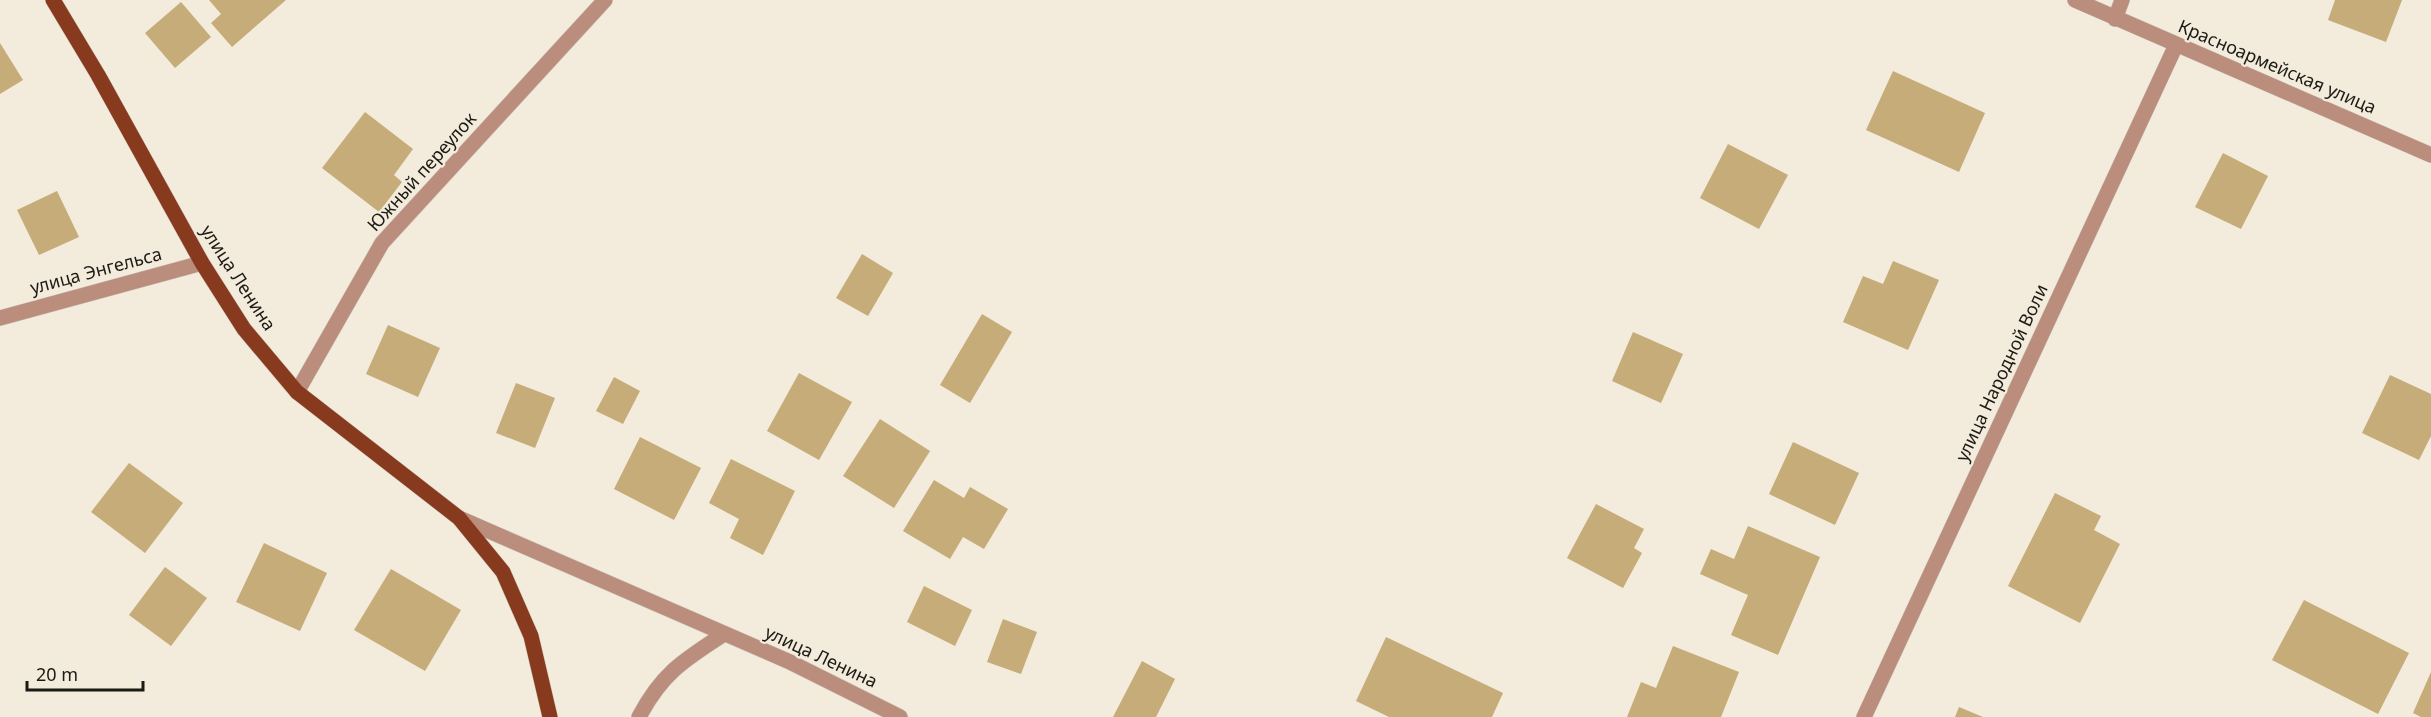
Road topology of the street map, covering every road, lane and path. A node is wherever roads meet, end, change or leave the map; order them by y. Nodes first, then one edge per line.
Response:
1 (53, 0) edge
2 (605, 0) edge
3 (2074, 0) edge
4 (2122, 0) edge
5 (2115, 19) junction
6 (2176, 45) junction
7 (2431, 155) edge
8 (202, 262) junction
9 (0, 318) edge
10 (297, 392) junction
11 (459, 518) junction
12 (724, 634) junction
13 (550, 717) edge
14 (639, 717) edge
15 (900, 717) edge
16 (1864, 717) edge

1 - 8 main road, улица Ленина
2 - 10 street, Южный переулок
3 - 5 street, Красноармейская улица
4 - 5 street
5 - 6 street, Красноармейская улица
6 - 7 street, Красноармейская улица
6 - 16 street, улица Народной Воли
8 - 9 street, улица Энгельса
8 - 10 main road, улица Ленина
10 - 11 main road, улица Ленина
11 - 12 street, улица Ленина
11 - 13 main road, улица Ленина
12 - 14 street
12 - 15 street, улица Ленина

